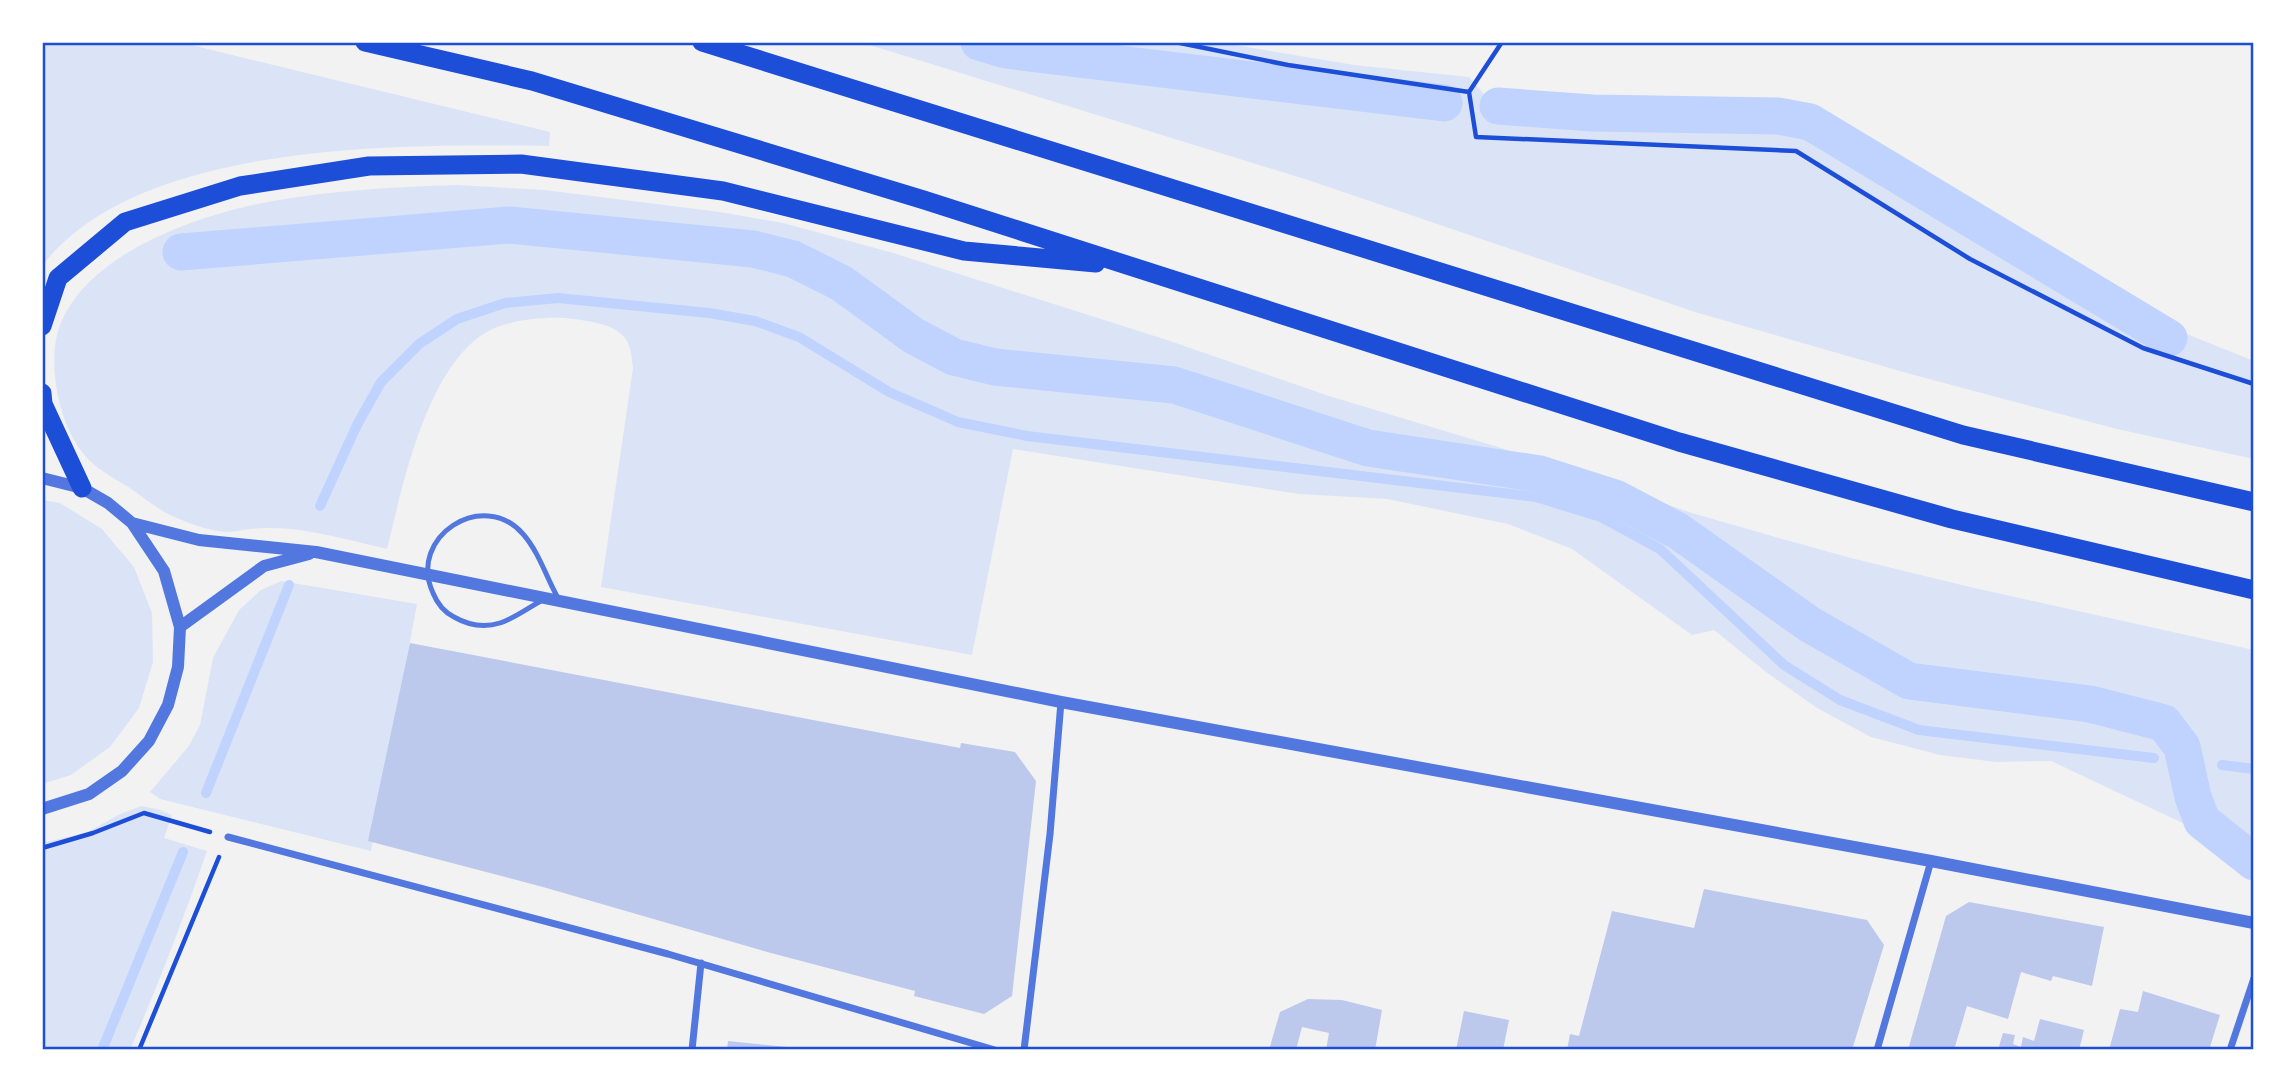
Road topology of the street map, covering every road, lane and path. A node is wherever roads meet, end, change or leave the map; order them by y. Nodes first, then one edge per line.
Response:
1 (365, 42) edge
2 (702, 42) edge
3 (1175, 42) edge
4 (1502, 42) edge
5 (1469, 92) junction
6 (1136, 267) junction
7 (42, 326) edge
8 (2254, 384) edge
9 (42, 393) edge
10 (42, 478) edge
11 (82, 488) junction
12 (2254, 502) edge
13 (132, 523) junction
14 (316, 552) junction
15 (428, 576) junction
16 (2254, 590) edge
17 (545, 599) junction
18 (561, 603) junction
19 (180, 627) junction
20 (1061, 702) junction
21 (42, 809) edge
22 (228, 837) junction
23 (42, 848) edge
24 (1931, 861) junction
25 (2254, 923) edge
26 (701, 963) junction
27 (2254, 978) edge
28 (139, 1050) edge
29 (692, 1050) edge
30 (995, 1050) edge
31 (1024, 1050) edge
32 (1877, 1050) edge
33 (2230, 1050) edge

1 - 6 highway
2 - 12 highway
3 - 5 path
4 - 5 path
5 - 8 path
6 - 7 highway
6 - 16 highway
9 - 11 highway
10 - 11 street
11 - 13 street
13 - 14 street
13 - 19 street
14 - 15 street
14 - 19 street
15 - 17 street
15 - 17 lane
15 - 18 lane
17 - 18 street
18 - 20 street
19 - 21 street
20 - 24 street
20 - 31 street
22 - 23 path
22 - 26 street
22 - 28 path
24 - 25 street
24 - 32 street
26 - 29 street
26 - 30 street
27 - 33 street

